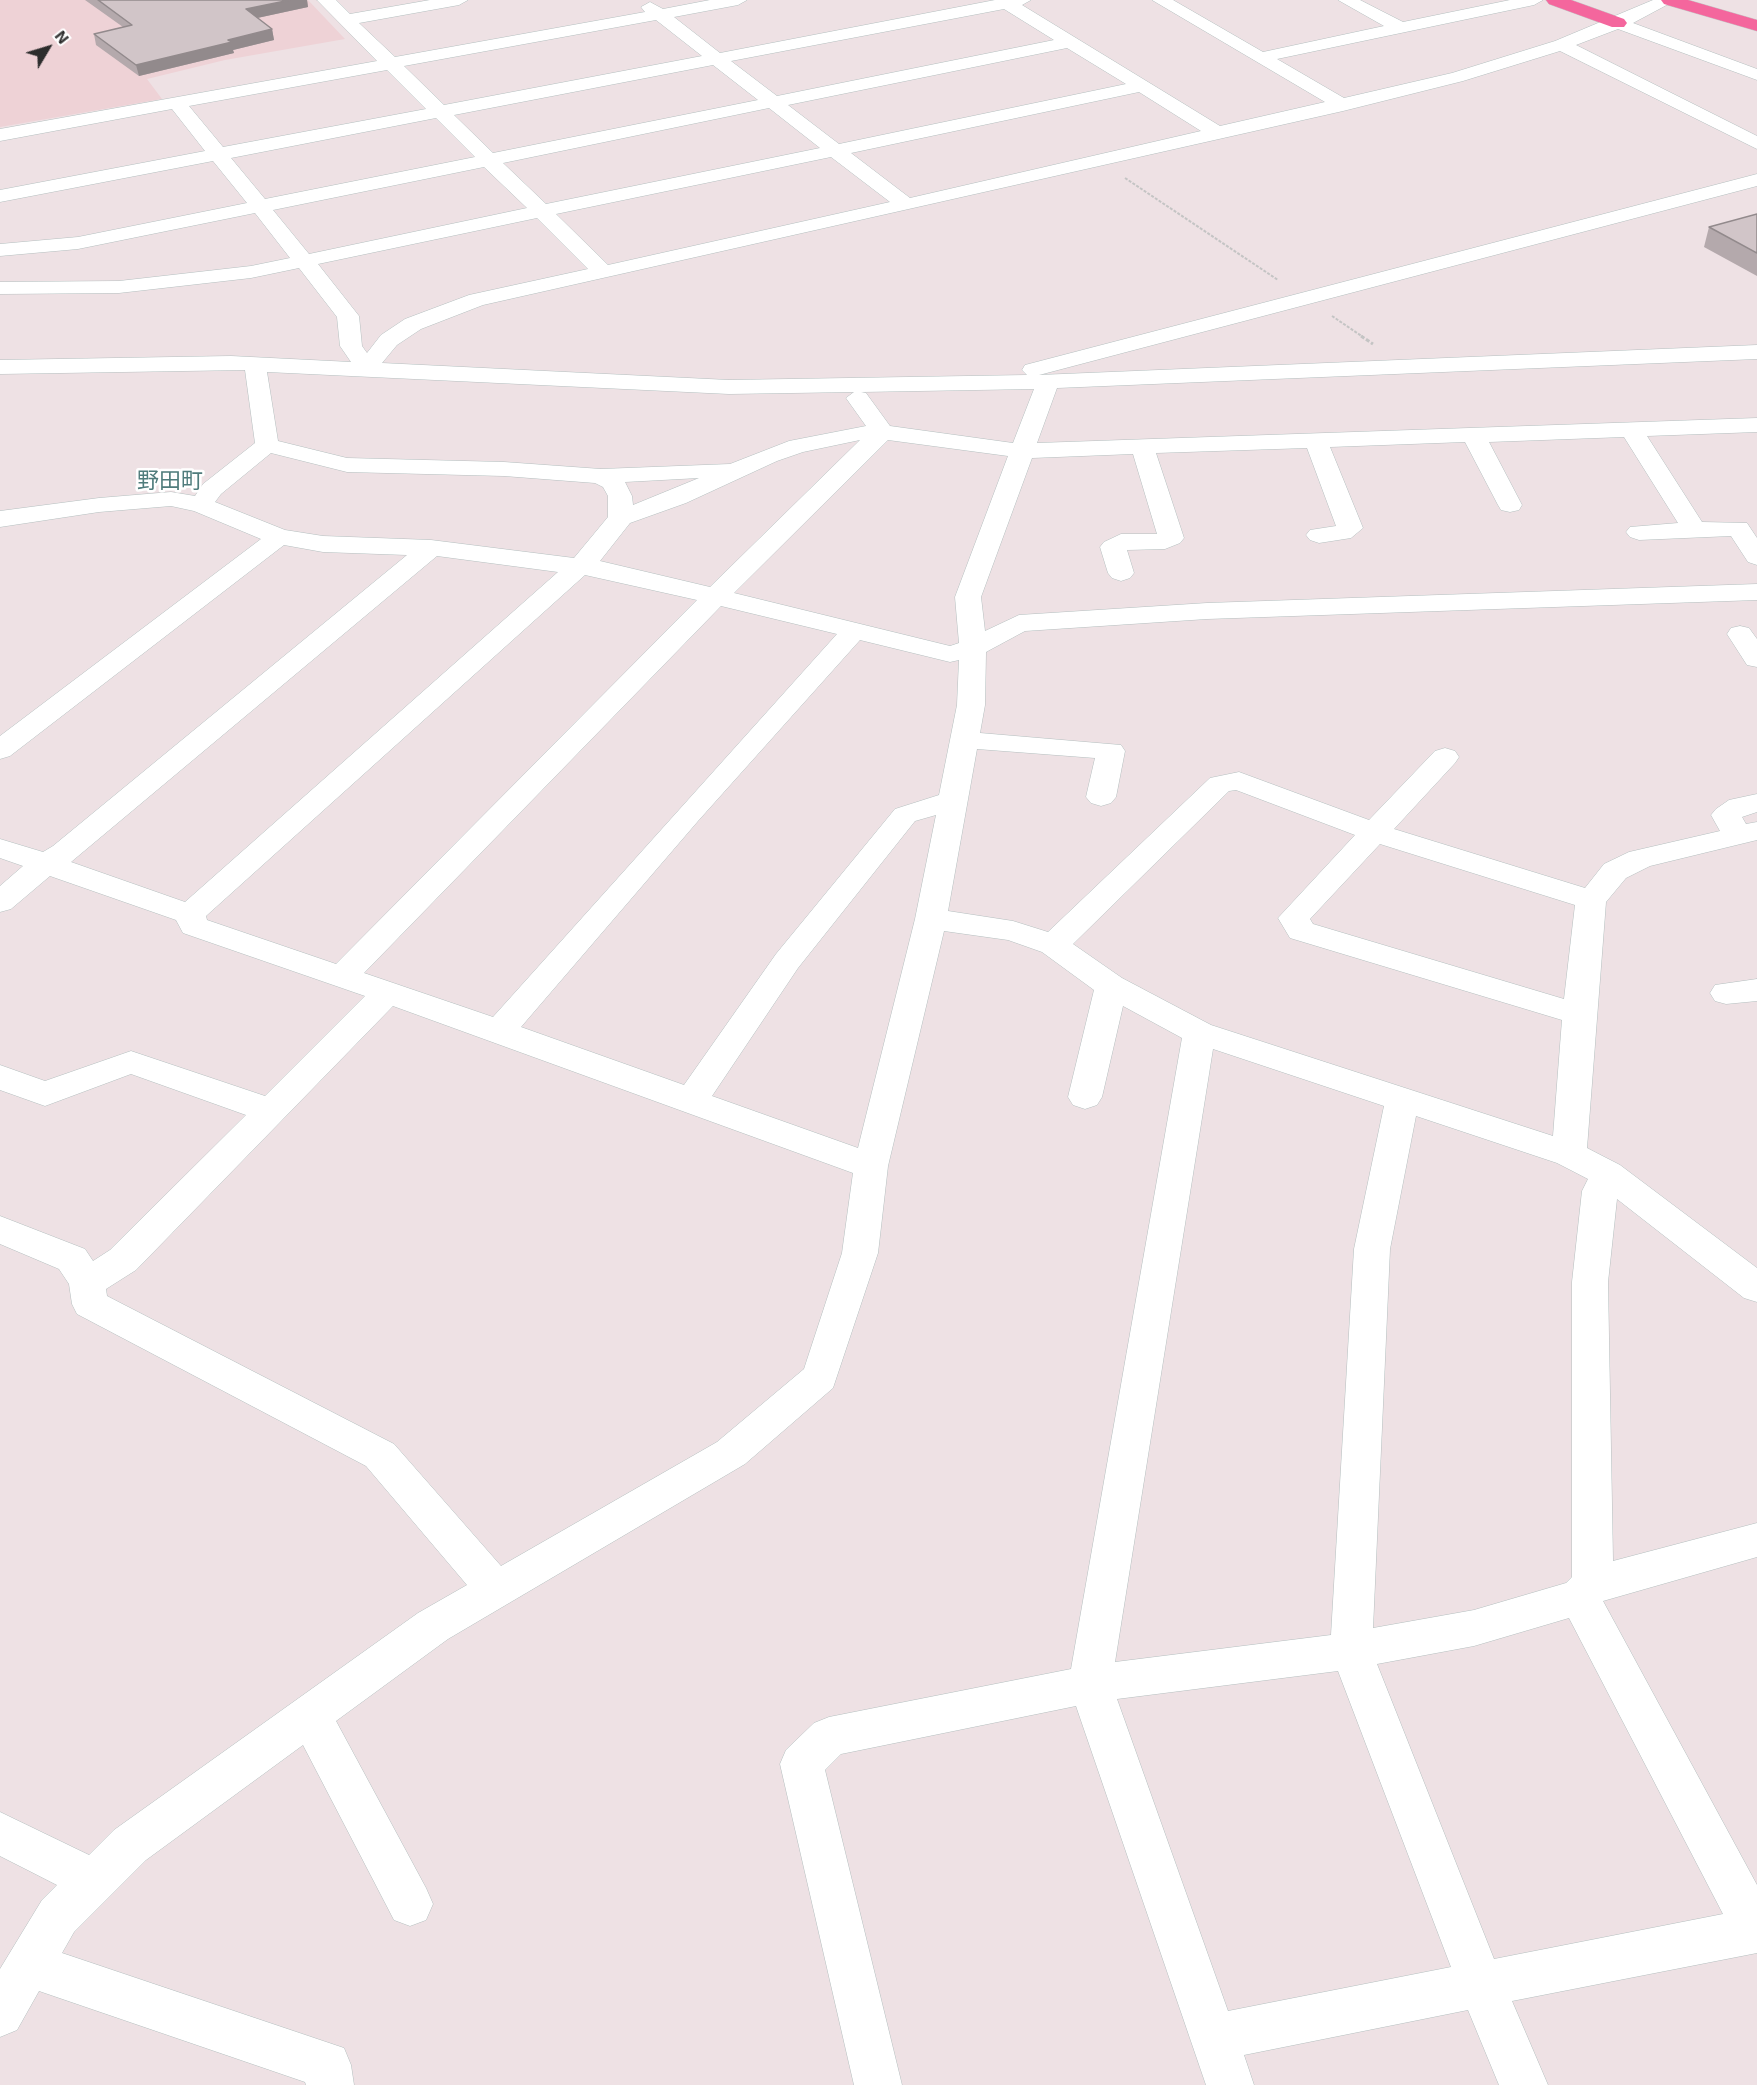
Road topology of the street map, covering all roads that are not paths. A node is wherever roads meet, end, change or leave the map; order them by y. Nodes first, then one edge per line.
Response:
1 (326, 0) edge
2 (459, 0) edge
3 (642, 0) edge
4 (738, 0) edge
5 (1161, 0) edge
6 (1347, 0) edge
7 (1534, 0) edge
8 (1555, 0) edge
9 (1668, 0) edge
10 (1015, 1) edge
11 (661, 15) junction
12 (346, 20) junction
13 (1617, 23) junction
14 (1757, 26) edge
15 (1401, 28) junction
16 (1070, 42) junction
17 (1561, 45) junction
18 (1263, 57) junction
19 (720, 59) junction
20 (389, 64) junction
21 (1757, 75) edge
22 (1143, 86) junction
23 (776, 102) junction
24 (177, 104) junction
25 (1343, 105) junction
26 (440, 112) junction
27 (1218, 133) junction
28 (0, 135) edge
29 (1757, 143) edge
30 (836, 149) junction
31 (216, 155) junction
32 (489, 160) junction
33 (1757, 180) edge
34 (0, 196) edge
35 (906, 205) junction
36 (258, 206) junction
37 (539, 211) junction
38 (0, 250) edge
39 (303, 262) junction
40 (604, 273) junction
41 (0, 288) edge
42 (1757, 352) edge
43 (255, 364) junction
44 (0, 367) edge
45 (366, 368) junction
46 (1031, 382) junction
47 (858, 398) dead end
48 (1757, 425) edge
49 (1630, 429) junction
50 (882, 432) junction
51 (1473, 434) junction
52 (1315, 439) junction
53 (267, 445) junction
54 (1142, 446) junction
55 (1021, 451) junction
56 (741, 469) junction
57 (601, 476) junction
58 (201, 505) junction
59 (1510, 505) dead end
60 (621, 518) junction
61 (0, 519) edge
62 (1695, 530) junction
63 (1639, 532) dead end
64 (1319, 535) dead end
65 (279, 537) junction
66 (431, 548) junction
67 (1757, 557) edge
68 (579, 566) junction
69 (1121, 573) dead end
70 (1756, 593) edge
71 (716, 596) junction
72 (855, 630) junction
73 (1740, 634) dead end
74 (973, 648) junction
75 (1757, 659) edge
76 (964, 740) junction
77 (0, 750) edge
78 (1445, 757) dead end
79 (1101, 797) dead end
80 (952, 801) junction
81 (1757, 803) edge
82 (1373, 832) junction
83 (1750, 836) edge
84 (0, 848) edge
85 (45, 864) junction
86 (1591, 900) junction
87 (0, 902) edge
88 (190, 914) junction
89 (931, 918) junction
90 (1053, 945) junction
91 (342, 976) junction
92 (1111, 986) junction
93 (388, 992) junction
94 (1579, 1014) junction
95 (499, 1031) junction
96 (1199, 1033) junction
97 (0, 1077) edge
98 (1085, 1097) dead end
99 (1402, 1099) junction
100 (691, 1101) junction
101 (269, 1110) junction
102 (1569, 1154) junction
103 (871, 1166) junction
104 (1608, 1174) junction
105 (0, 1229) edge
106 (87, 1283) junction
107 (1757, 1288) edge
108 (1757, 1540) edge
109 (496, 1590) junction
110 (1586, 1590) junction
111 (1351, 1651) junction
112 (1090, 1684) junction
113 (310, 1715) junction
114 (0, 1833) edge
115 (93, 1881) junction
116 (411, 1904) dead end
117 (1757, 1930) edge
118 (29, 1965) junction
119 (1481, 1985) junction
120 (0, 2013) edge
121 (1215, 2037) junction
122 (330, 2085) edge
123 (878, 2085) edge
124 (1230, 2085) edge
125 (1524, 2085) edge

1 - 12 street
2 - 12 street
3 - 11 street
4 - 11 street
5 - 18 street
6 - 15 street
7 - 15 street
8 - 13 highway
9 - 13 street
9 - 14 highway
10 - 16 street
10 - 19 street
11 - 19 street
11 - 20 street
12 - 20 street
13 - 17 street
13 - 21 street
15 - 18 street
16 - 22 street
16 - 23 street
17 - 25 street
17 - 29 street
18 - 25 street
19 - 23 street
19 - 26 street
20 - 24 street
20 - 26 street
22 - 27 street
22 - 30 street
23 - 30 street
23 - 32 street
24 - 28 street
24 - 31 street
25 - 27 street
26 - 31 street
26 - 32 street
27 - 35 street
30 - 35 street
30 - 37 street
31 - 34 street
31 - 36 street
32 - 36 street
32 - 37 street
33 - 46 street
35 - 40 street
36 - 38 street
36 - 39 street
37 - 39 street
37 - 40 street
39 - 41 street
39 - 45 street
40 - 45 street
42 - 46 street
43 - 44 street
43 - 45 street
43 - 53 street
45 - 46 street
46 - 55 street
47 - 50 street
48 - 49 street
49 - 51 street
49 - 62 street
50 - 55 street
50 - 56 street
50 - 71 street
51 - 52 street
51 - 59 street
52 - 54 street
52 - 64 street
53 - 57 street
53 - 58 street
54 - 55 street
54 - 69 street
55 - 74 street
56 - 57 street
56 - 60 street
57 - 60 street
58 - 61 street
58 - 65 street
60 - 68 street
62 - 63 street
62 - 67 street
65 - 66 street
65 - 77 street
66 - 68 street
66 - 85 street
68 - 71 street
68 - 88 street
70 - 74 street
71 - 72 street
71 - 91 street
72 - 74 street
72 - 95 street
73 - 75 street
74 - 76 street
76 - 79 street
76 - 80 street
78 - 82 street
80 - 89 street
80 - 100 street
81 - 83 street
82 - 86 street
82 - 90 street
82 - 94 street
83 - 86 street
84 - 85 street
85 - 87 street
85 - 88 street
86 - 94 street
88 - 91 street
89 - 90 street
89 - 103 street
90 - 92 street
91 - 93 street
92 - 96 street
92 - 98 street
93 - 95 street
93 - 101 street
94 - 102 street
95 - 100 street
96 - 99 street
96 - 112 street
97 - 101 street
99 - 102 street
99 - 111 street
100 - 103 street
101 - 106 street
102 - 104 street
103 - 109 street
104 - 107 street
104 - 110 street
105 - 106 street
106 - 109 street
108 - 110 street
109 - 113 street
110 - 111 street
110 - 117 street
111 - 112 street
111 - 119 street
112 - 121 street
112 - 123 street
113 - 115 street
113 - 116 street
114 - 115 street
115 - 118 street
117 - 119 street
118 - 120 street
118 - 122 street
119 - 121 street
119 - 125 street
121 - 124 street

